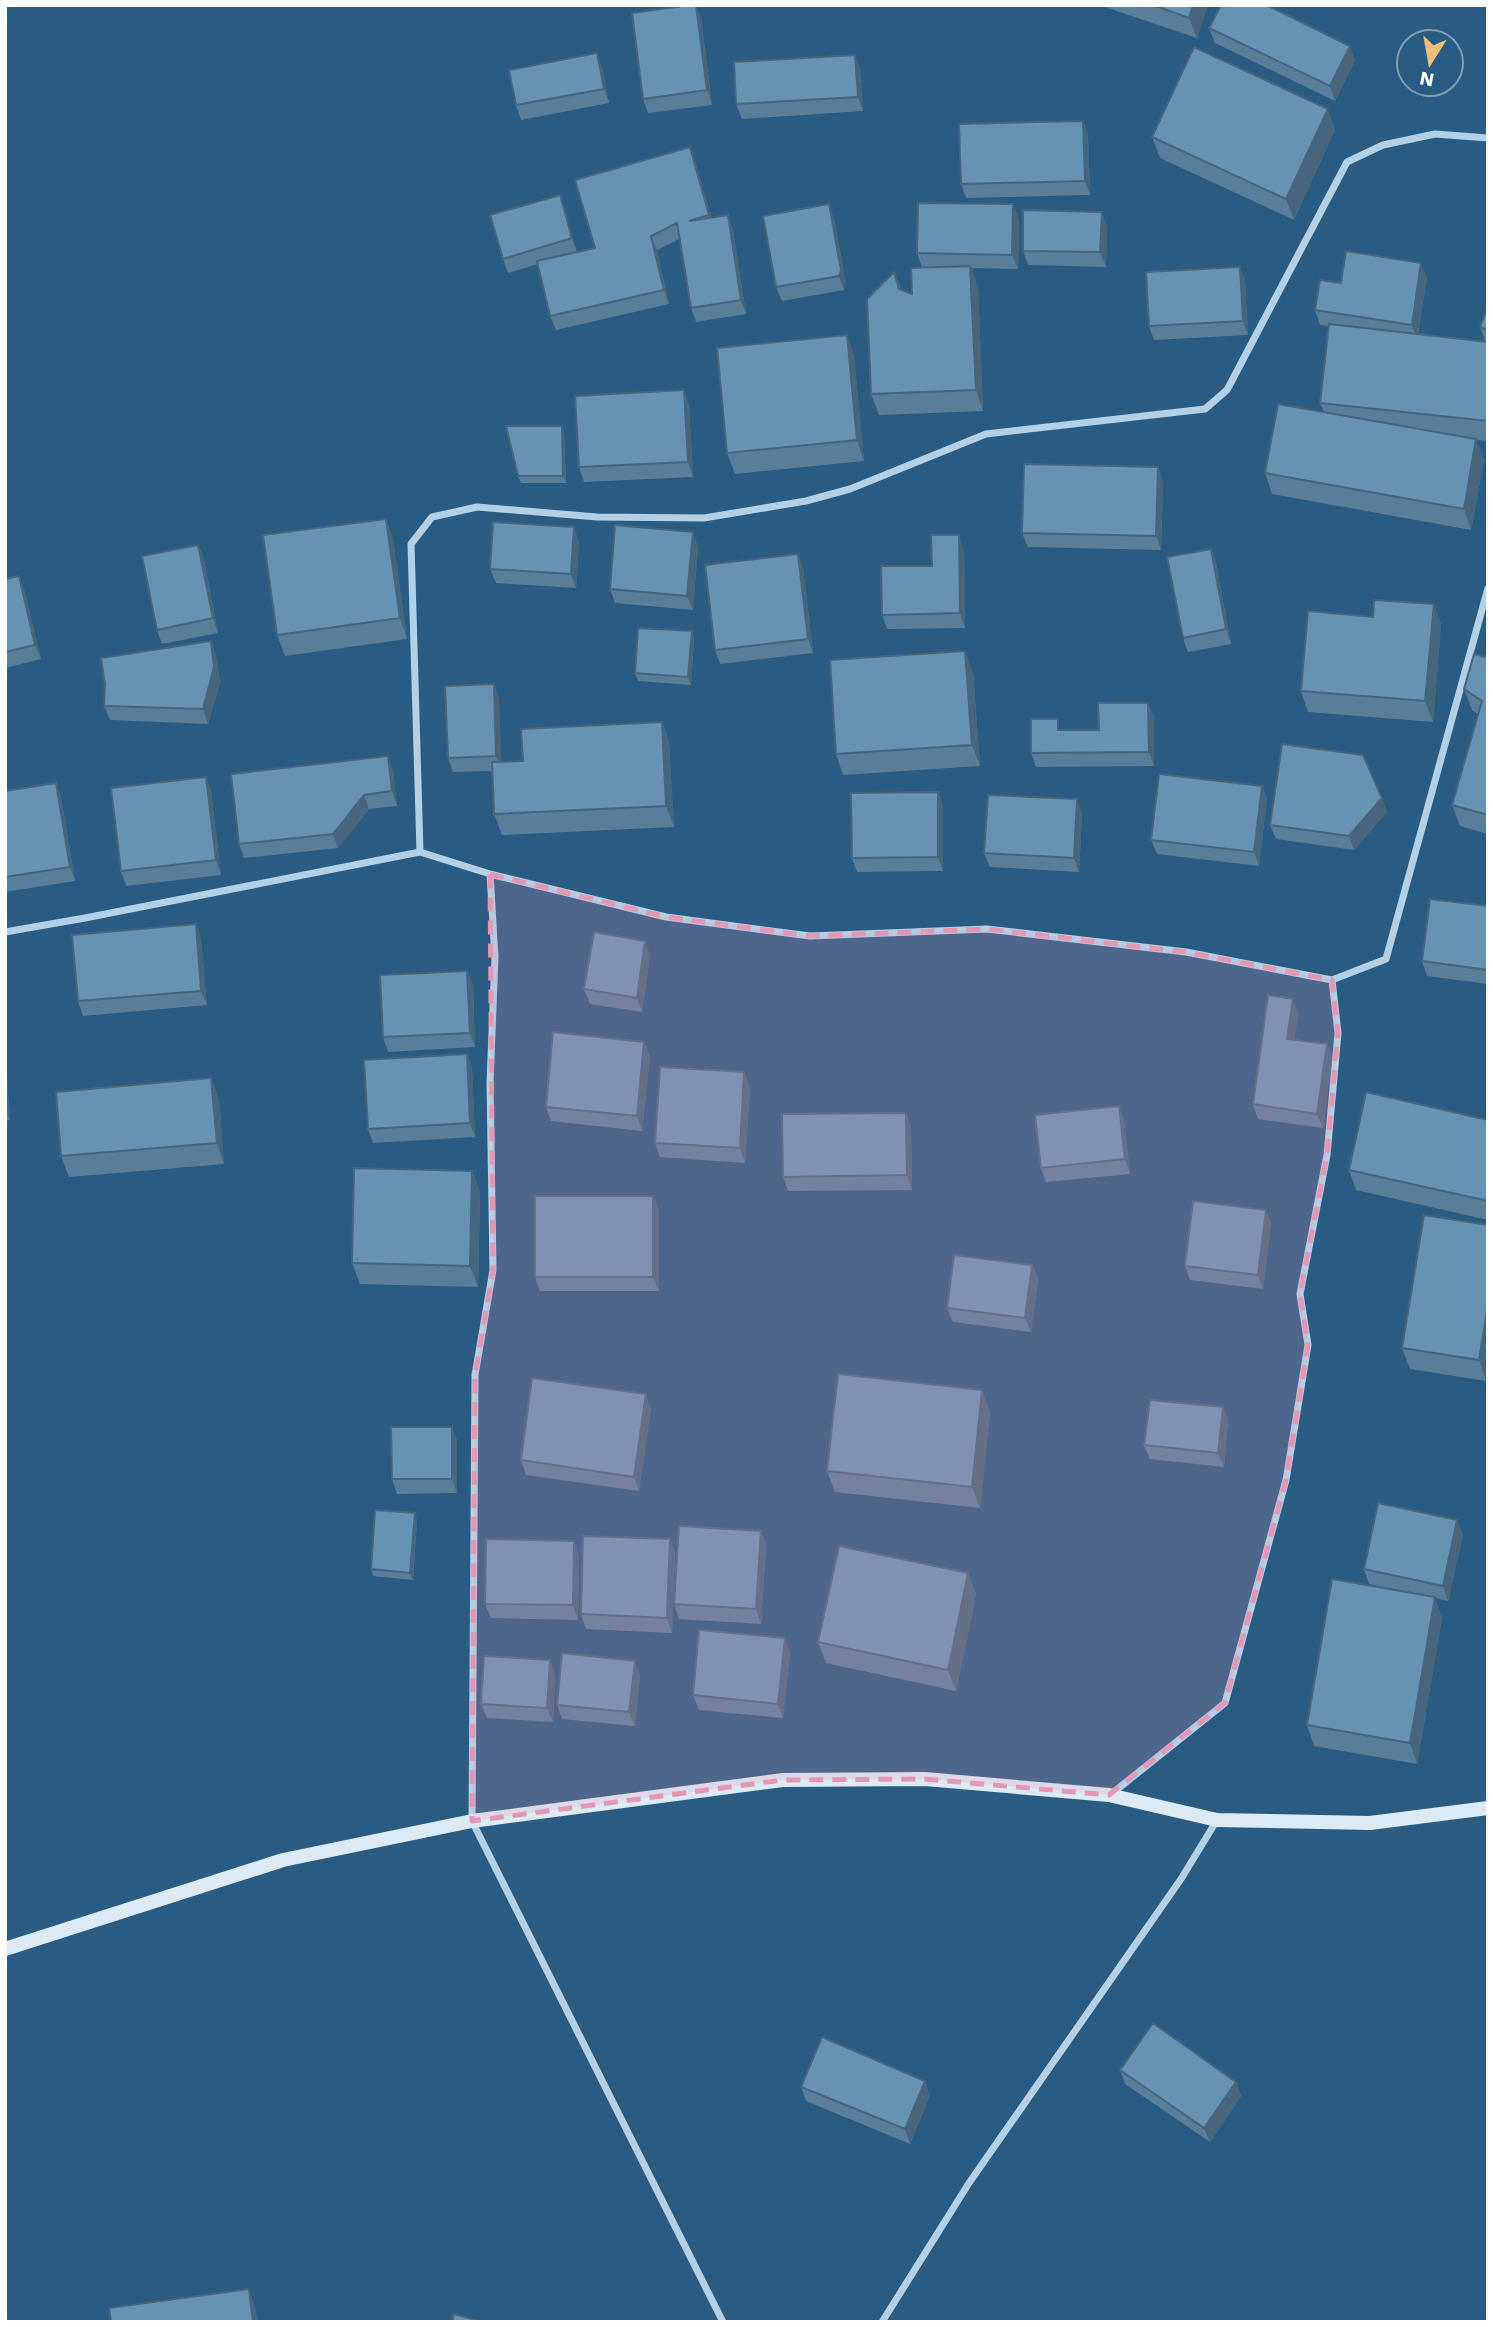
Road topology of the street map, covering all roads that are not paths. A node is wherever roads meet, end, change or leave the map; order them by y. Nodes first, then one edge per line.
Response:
1 (1488, 138) edge
2 (1488, 587) edge
3 (420, 852) junction
4 (490, 874) junction
5 (5, 932) edge
6 (1332, 979) junction
7 (1109, 1795) junction
8 (1488, 1808) edge
9 (1217, 1820) junction
10 (472, 1821) junction
11 (5, 1949) edge
12 (723, 2322) edge
13 (882, 2322) edge

1 - 3 street
2 - 6 street
3 - 4 street
3 - 5 street
4 - 6 street
4 - 10 street
6 - 7 street
7 - 9 street
7 - 10 street
8 - 9 street
9 - 13 street
10 - 11 street
10 - 12 street

